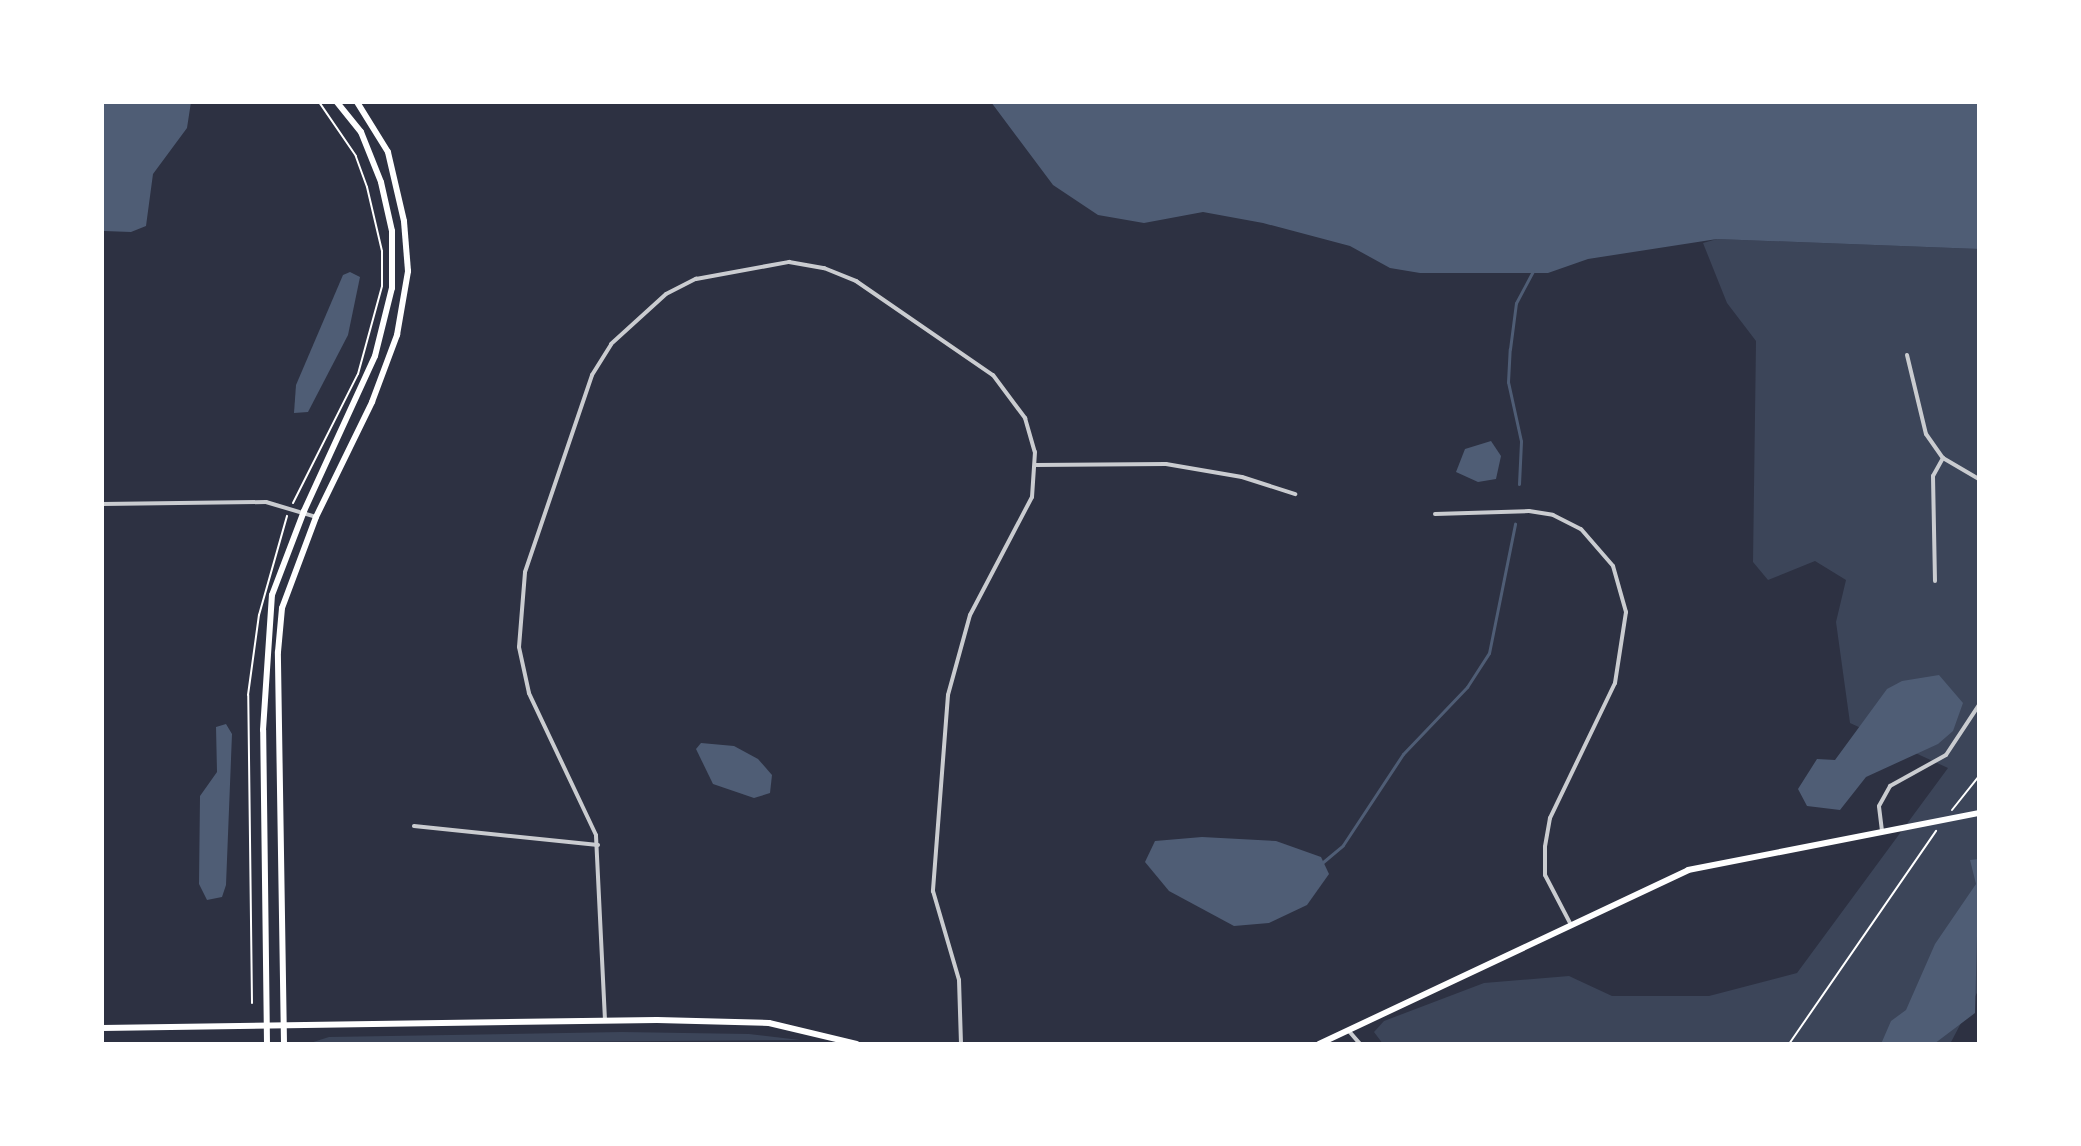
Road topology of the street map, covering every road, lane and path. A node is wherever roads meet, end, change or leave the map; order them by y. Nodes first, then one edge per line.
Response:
1 (338, 102) edge
2 (357, 102) edge
3 (1907, 355) dead end
4 (1943, 458) junction
5 (1035, 465) junction
6 (1979, 479) edge
7 (1295, 494) dead end
8 (102, 504) edge
9 (304, 511) junction
10 (1435, 514) dead end
11 (316, 517) junction
12 (1935, 581) dead end
13 (1979, 705) edge
14 (1979, 776) edge
15 (1979, 813) edge
16 (1948, 815) dead end
17 (414, 826) dead end
18 (1939, 826) dead end
19 (1882, 831) junction
20 (598, 845) junction
21 (1570, 923) junction
22 (605, 1020) junction
23 (268, 1023) junction
24 (286, 1023) junction
25 (102, 1028) edge
26 (1348, 1030) junction
27 (267, 1044) edge
28 (284, 1044) edge
29 (857, 1044) edge
30 (961, 1044) edge
31 (1319, 1044) edge
32 (1360, 1044) edge
33 (1789, 1044) edge

1 - 9 main road
2 - 11 main road
3 - 4 street
4 - 6 street
4 - 12 street
5 - 7 street
5 - 20 street
5 - 30 street
8 - 9 street
9 - 11 street
9 - 23 main road
10 - 21 street
11 - 24 main road
13 - 19 street
14 - 16 path
15 - 19 main road
17 - 20 street
18 - 33 path
19 - 21 main road
20 - 22 street
21 - 26 main road
22 - 24 main road
22 - 29 main road
23 - 24 main road
23 - 25 main road
23 - 27 main road
24 - 28 main road
26 - 31 main road
26 - 32 street

